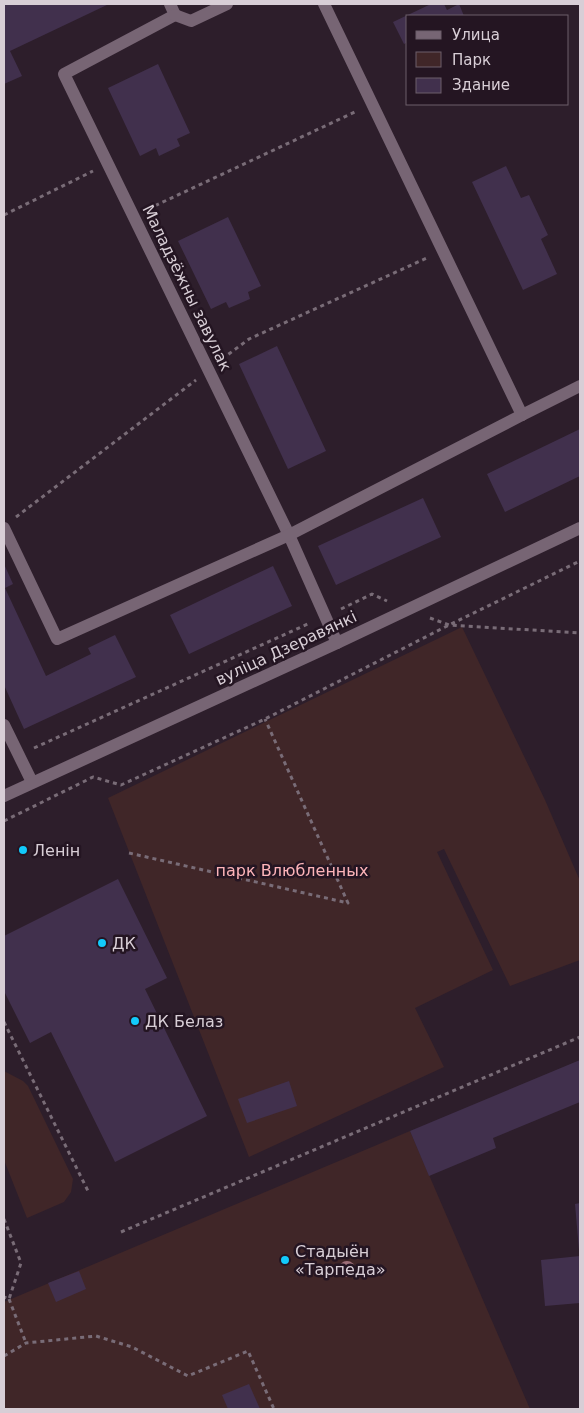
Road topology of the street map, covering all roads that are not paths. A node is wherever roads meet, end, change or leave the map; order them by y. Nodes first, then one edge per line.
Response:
1 (227, 4) edge
2 (324, 4) edge
3 (173, 9) edge
4 (580, 386) edge
5 (522, 414) junction
6 (4, 528) edge
7 (580, 528) edge
8 (289, 535) junction
9 (337, 643) junction
10 (4, 725) edge
11 (32, 782) junction
12 (4, 796) edge

1 - 3 street
2 - 5 street
3 - 8 street, Маладзёжны завулак
4 - 5 street
5 - 8 street
6 - 8 street
7 - 9 street, вуліца Дзеравянкі
8 - 9 street, Маладзёжны завулак
9 - 11 street, вуліца Дзеравянкі
10 - 11 street
11 - 12 street, вуліца Дзеравянкі

